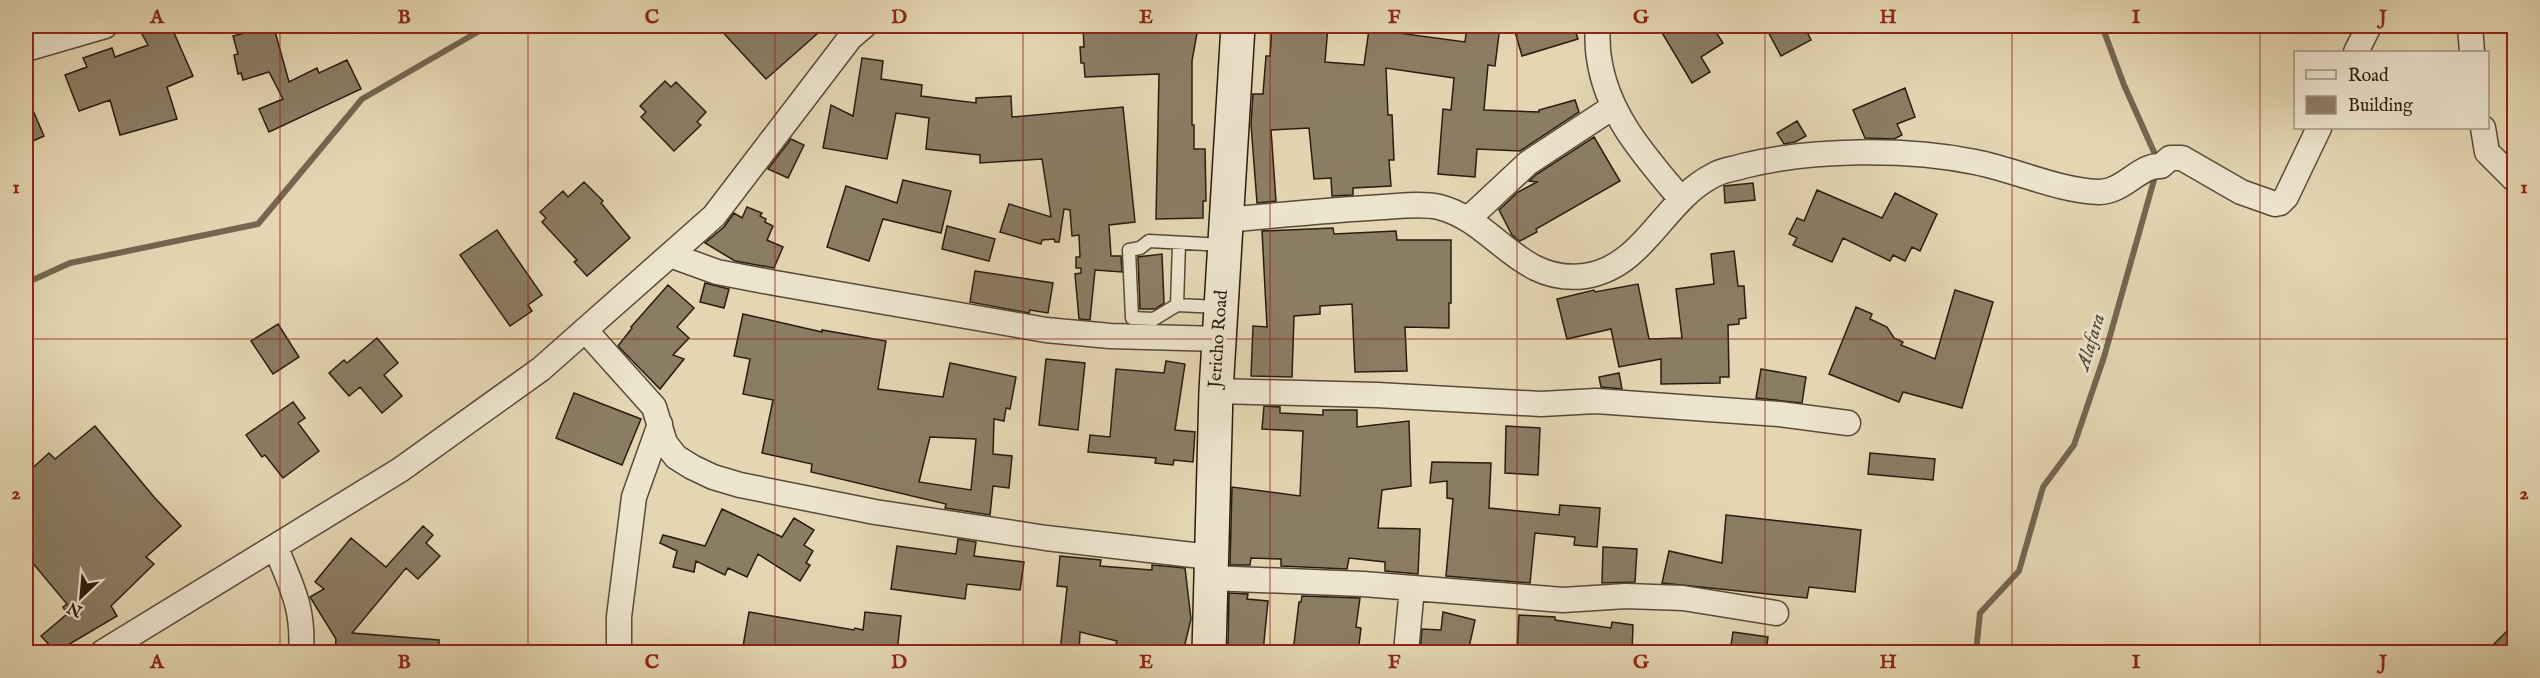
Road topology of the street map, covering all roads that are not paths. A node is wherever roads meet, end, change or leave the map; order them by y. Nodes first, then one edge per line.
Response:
1 (105, 26) edge
2 (864, 26) edge
3 (1238, 26) edge
4 (1597, 26) edge
5 (2369, 26) edge
6 (2470, 26) edge
7 (26, 49) edge
8 (2356, 51) edge
9 (2472, 51) edge
10 (1613, 107) junction
11 (2319, 129) edge
12 (2483, 129) edge
13 (2514, 179) edge
14 (1680, 198) junction
15 (1468, 219) junction
16 (1226, 233) junction
17 (1179, 243) junction
18 (670, 255) junction
19 (1177, 305) junction
20 (1220, 323) junction
21 (585, 330) junction
22 (1216, 391) junction
23 (1848, 423) dead end
24 (660, 424) junction
25 (276, 548) junction
26 (1210, 567) junction
27 (1412, 588) junction
28 (1776, 613) dead end
29 (103, 652) edge
30 (301, 652) edge
31 (619, 652) edge
32 (1209, 652) edge
33 (1406, 652) edge

1 - 7 street
2 - 18 street
3 - 16 street, Jericho Road
4 - 10 street
5 - 8 street
6 - 9 street
10 - 14 street
10 - 15 street
11 - 14 street
12 - 13 street
14 - 15 street
15 - 16 street
16 - 17 lane
16 - 20 street, Jericho Road
17 - 19 lane
17 - 19 lane
18 - 20 street
18 - 21 street
19 - 20 lane
20 - 22 street, Jericho Road
21 - 24 street
21 - 25 street
22 - 23 street
22 - 26 street, Jericho Road
24 - 26 street
24 - 31 street
25 - 29 street
25 - 30 street
26 - 27 street
26 - 32 street, Jericho Road
27 - 28 street
27 - 33 street

